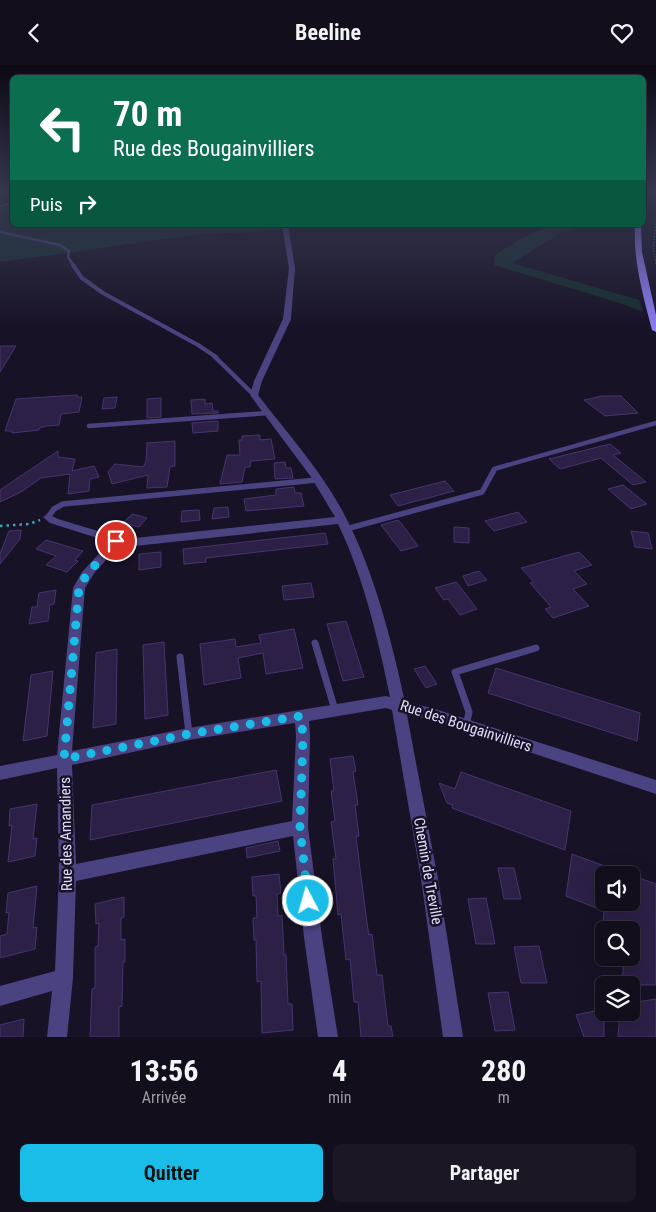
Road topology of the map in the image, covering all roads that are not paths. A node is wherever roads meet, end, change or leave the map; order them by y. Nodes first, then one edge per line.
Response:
1 (29, 238) edge
2 (287, 238) edge
3 (637, 238) edge
4 (656, 330) edge
5 (254, 395) junction
6 (268, 413) junction
7 (656, 423) edge
8 (89, 427) dead end
9 (317, 480) junction
10 (48, 517) joint
11 (343, 525) junction
12 (116, 541) junction
13 (316, 643) dead end
14 (536, 648) dead end
15 (180, 657) dead end
16 (399, 705) junction
17 (335, 710) junction
18 (301, 716) junction
19 (466, 726) junction
20 (189, 734) junction
21 (64, 759) junction
22 (0, 773) edge
23 (656, 787) edge
24 (300, 827) junction
25 (68, 874) junction
26 (64, 978) junction
27 (0, 996) edge
28 (57, 1037) edge
29 (328, 1037) edge
30 (453, 1037) edge

1 - 5 lane
2 - 5 street
3 - 4 main road
5 - 6 street, Chemin de Treville
6 - 8 lane
6 - 9 street, Chemin de Treville
7 - 11 lane
9 - 10 lane
9 - 11 street, Chemin de Treville
10 - 12 street
11 - 12 street
11 - 16 street, Chemin de Treville
12 - 21 street, Rue des Amandiers
13 - 17 lane
14 - 19 lane
15 - 20 lane
16 - 17 street, Rue des Bougainvilliers
16 - 19 street, Rue des Bougainvilliers
16 - 30 street, Chemin de Treville
17 - 18 street, Rue des Bougainvilliers
18 - 20 street, Rue des Bougainvilliers
18 - 24 street
19 - 23 street, Rue des Bougainvilliers
20 - 21 street, Rue des Bougainvilliers
21 - 22 street, Rue des Bougainvilliers
21 - 25 street, Rue des Amandiers
24 - 25 street
24 - 29 street
25 - 26 street, Rue des Amandiers
26 - 27 street
26 - 28 street, Rue des Amandiers

